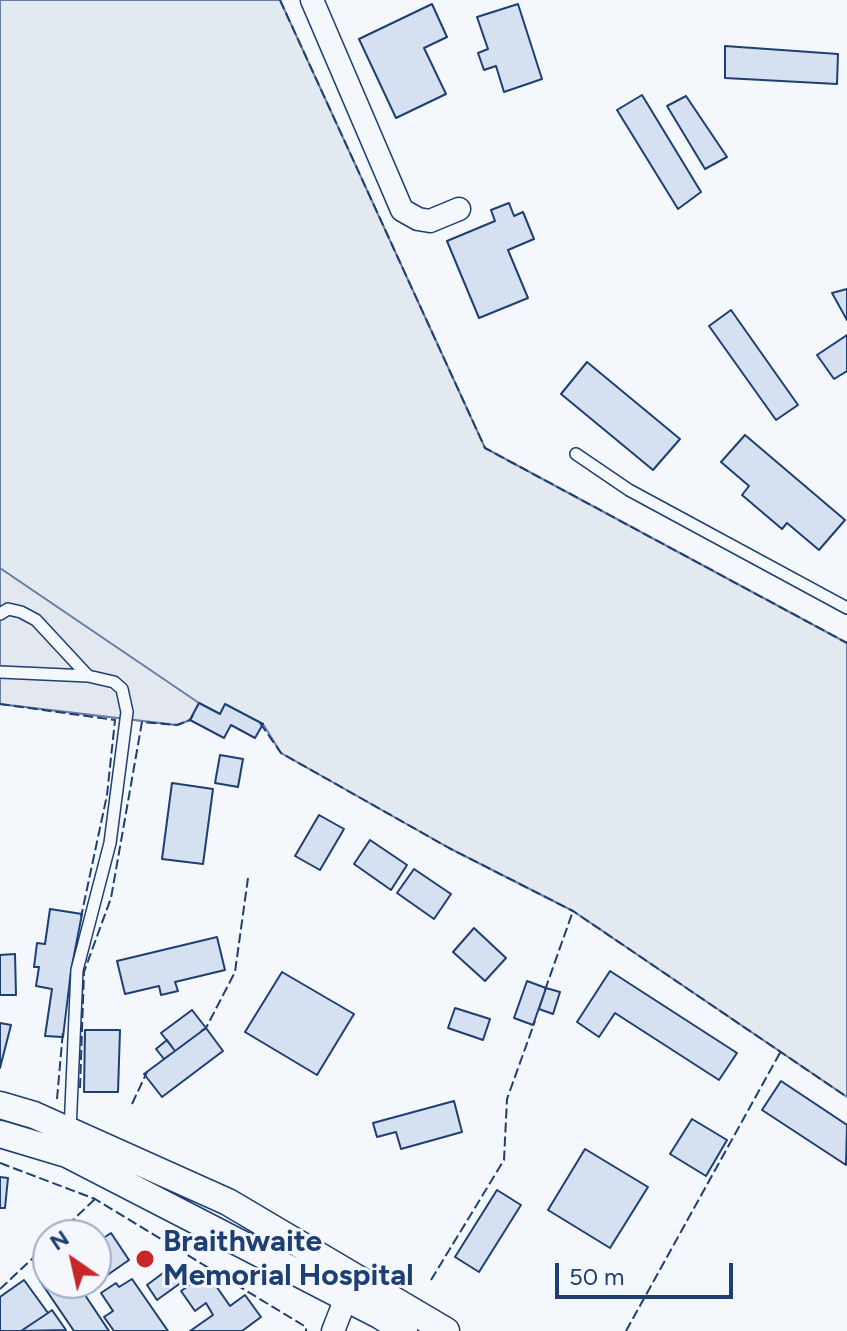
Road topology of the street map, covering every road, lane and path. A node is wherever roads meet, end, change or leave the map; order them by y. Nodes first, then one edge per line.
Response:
1 (312, 0) edge
2 (459, 209) dead end
3 (576, 454) dead end
4 (847, 608) edge
5 (0, 614) edge
6 (0, 672) edge
7 (88, 676) junction
8 (0, 1105) edge
9 (70, 1131) junction
10 (0, 1134) edge
11 (350, 1287) junction
12 (381, 1315) edge
13 (333, 1331) edge
14 (404, 1331) edge
15 (446, 1331) edge

1 - 2 street
3 - 4 lane
5 - 7 lane
6 - 7 lane
7 - 9 lane
8 - 9 street
9 - 11 street
10 - 11 street
11 - 12 street
11 - 13 street
12 - 14 street
12 - 15 street

